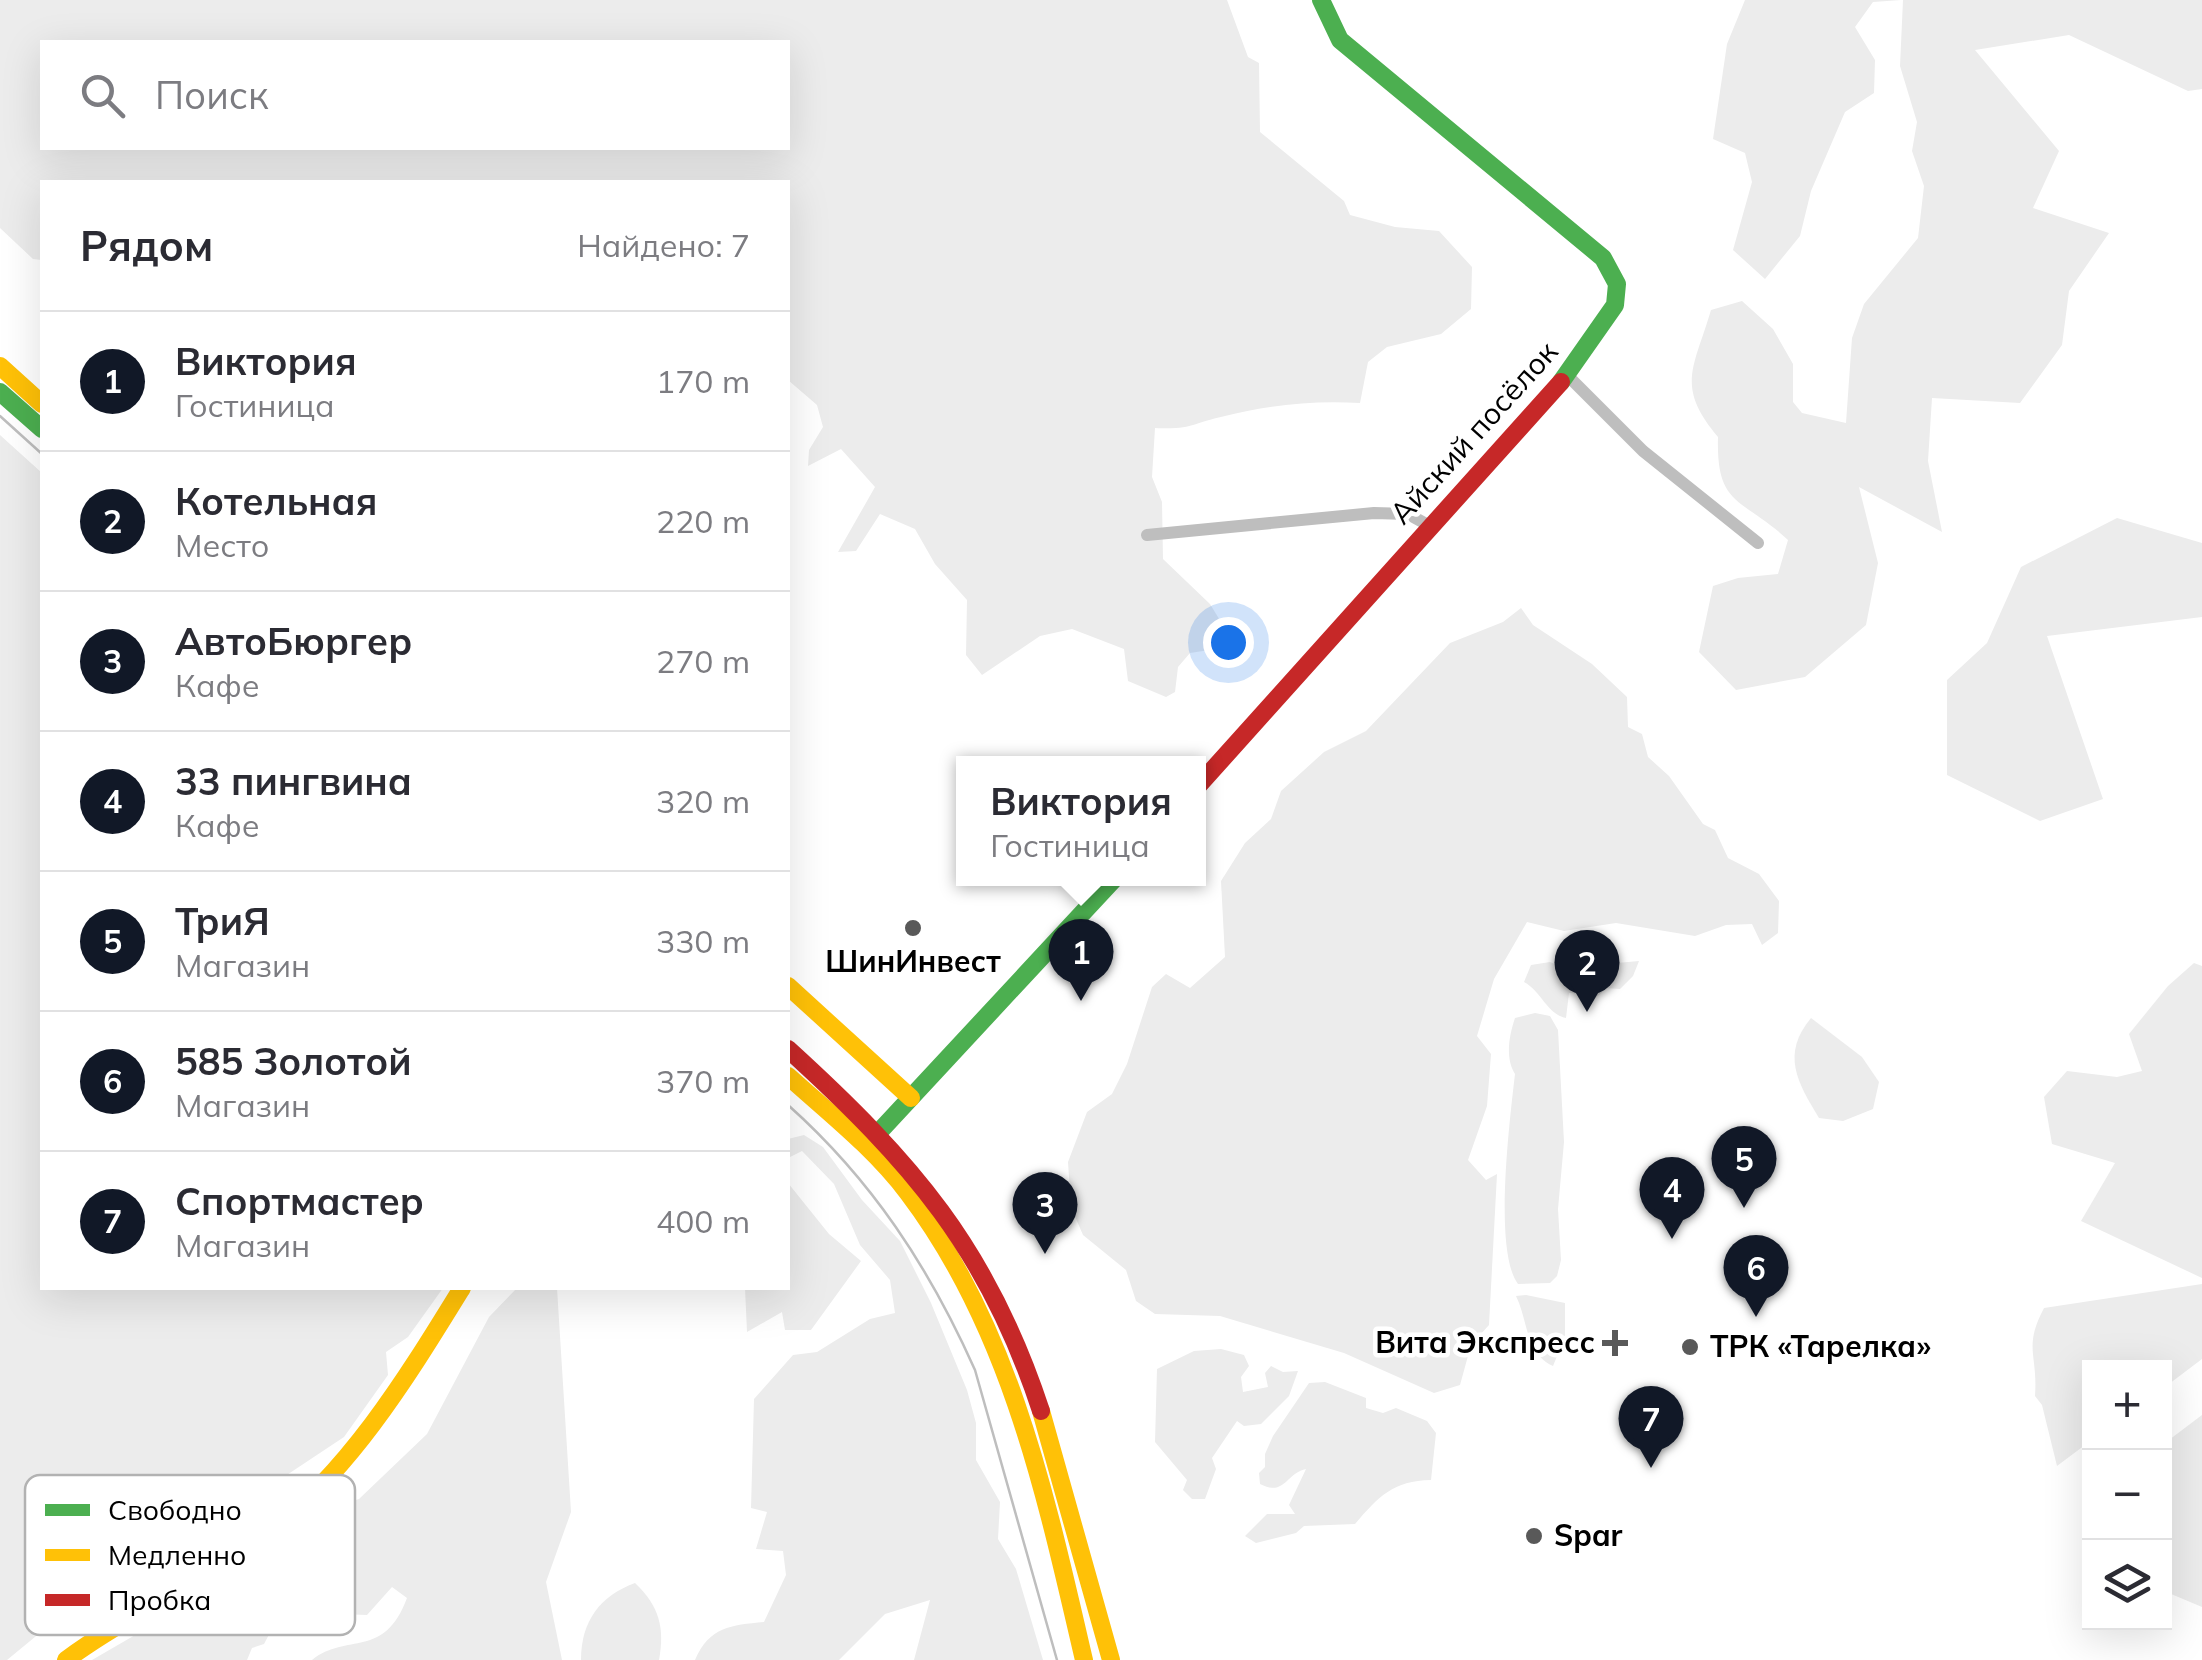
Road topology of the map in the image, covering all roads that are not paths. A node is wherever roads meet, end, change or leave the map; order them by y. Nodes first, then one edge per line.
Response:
1 (1321, 0) edge
2 (0, 366) edge
3 (1567, 375) junction
4 (0, 392) edge
5 (40, 402) edge
6 (40, 427) edge
7 (1428, 524) junction
8 (1147, 535) dead end
9 (1758, 543) dead end
10 (1206, 777) edge
11 (1108, 886) edge
12 (790, 988) edge
13 (790, 1051) edge
14 (790, 1078) edge
15 (911, 1098) junction
16 (879, 1132) junction
17 (461, 1290) edge
18 (331, 1475) edge
19 (106, 1635) edge
20 (66, 1660) edge
21 (1084, 1660) edge
22 (1111, 1660) edge

1 - 3 street, Айский посёлок
2 - 5 street
3 - 7 street, Айский посёлок
3 - 9 street
4 - 6 street
7 - 8 street
7 - 10 street, Айский посёлок
11 - 15 street
12 - 15 street
13 - 16 street
14 - 21 street
15 - 16 street
16 - 22 street
17 - 18 street
19 - 20 street

